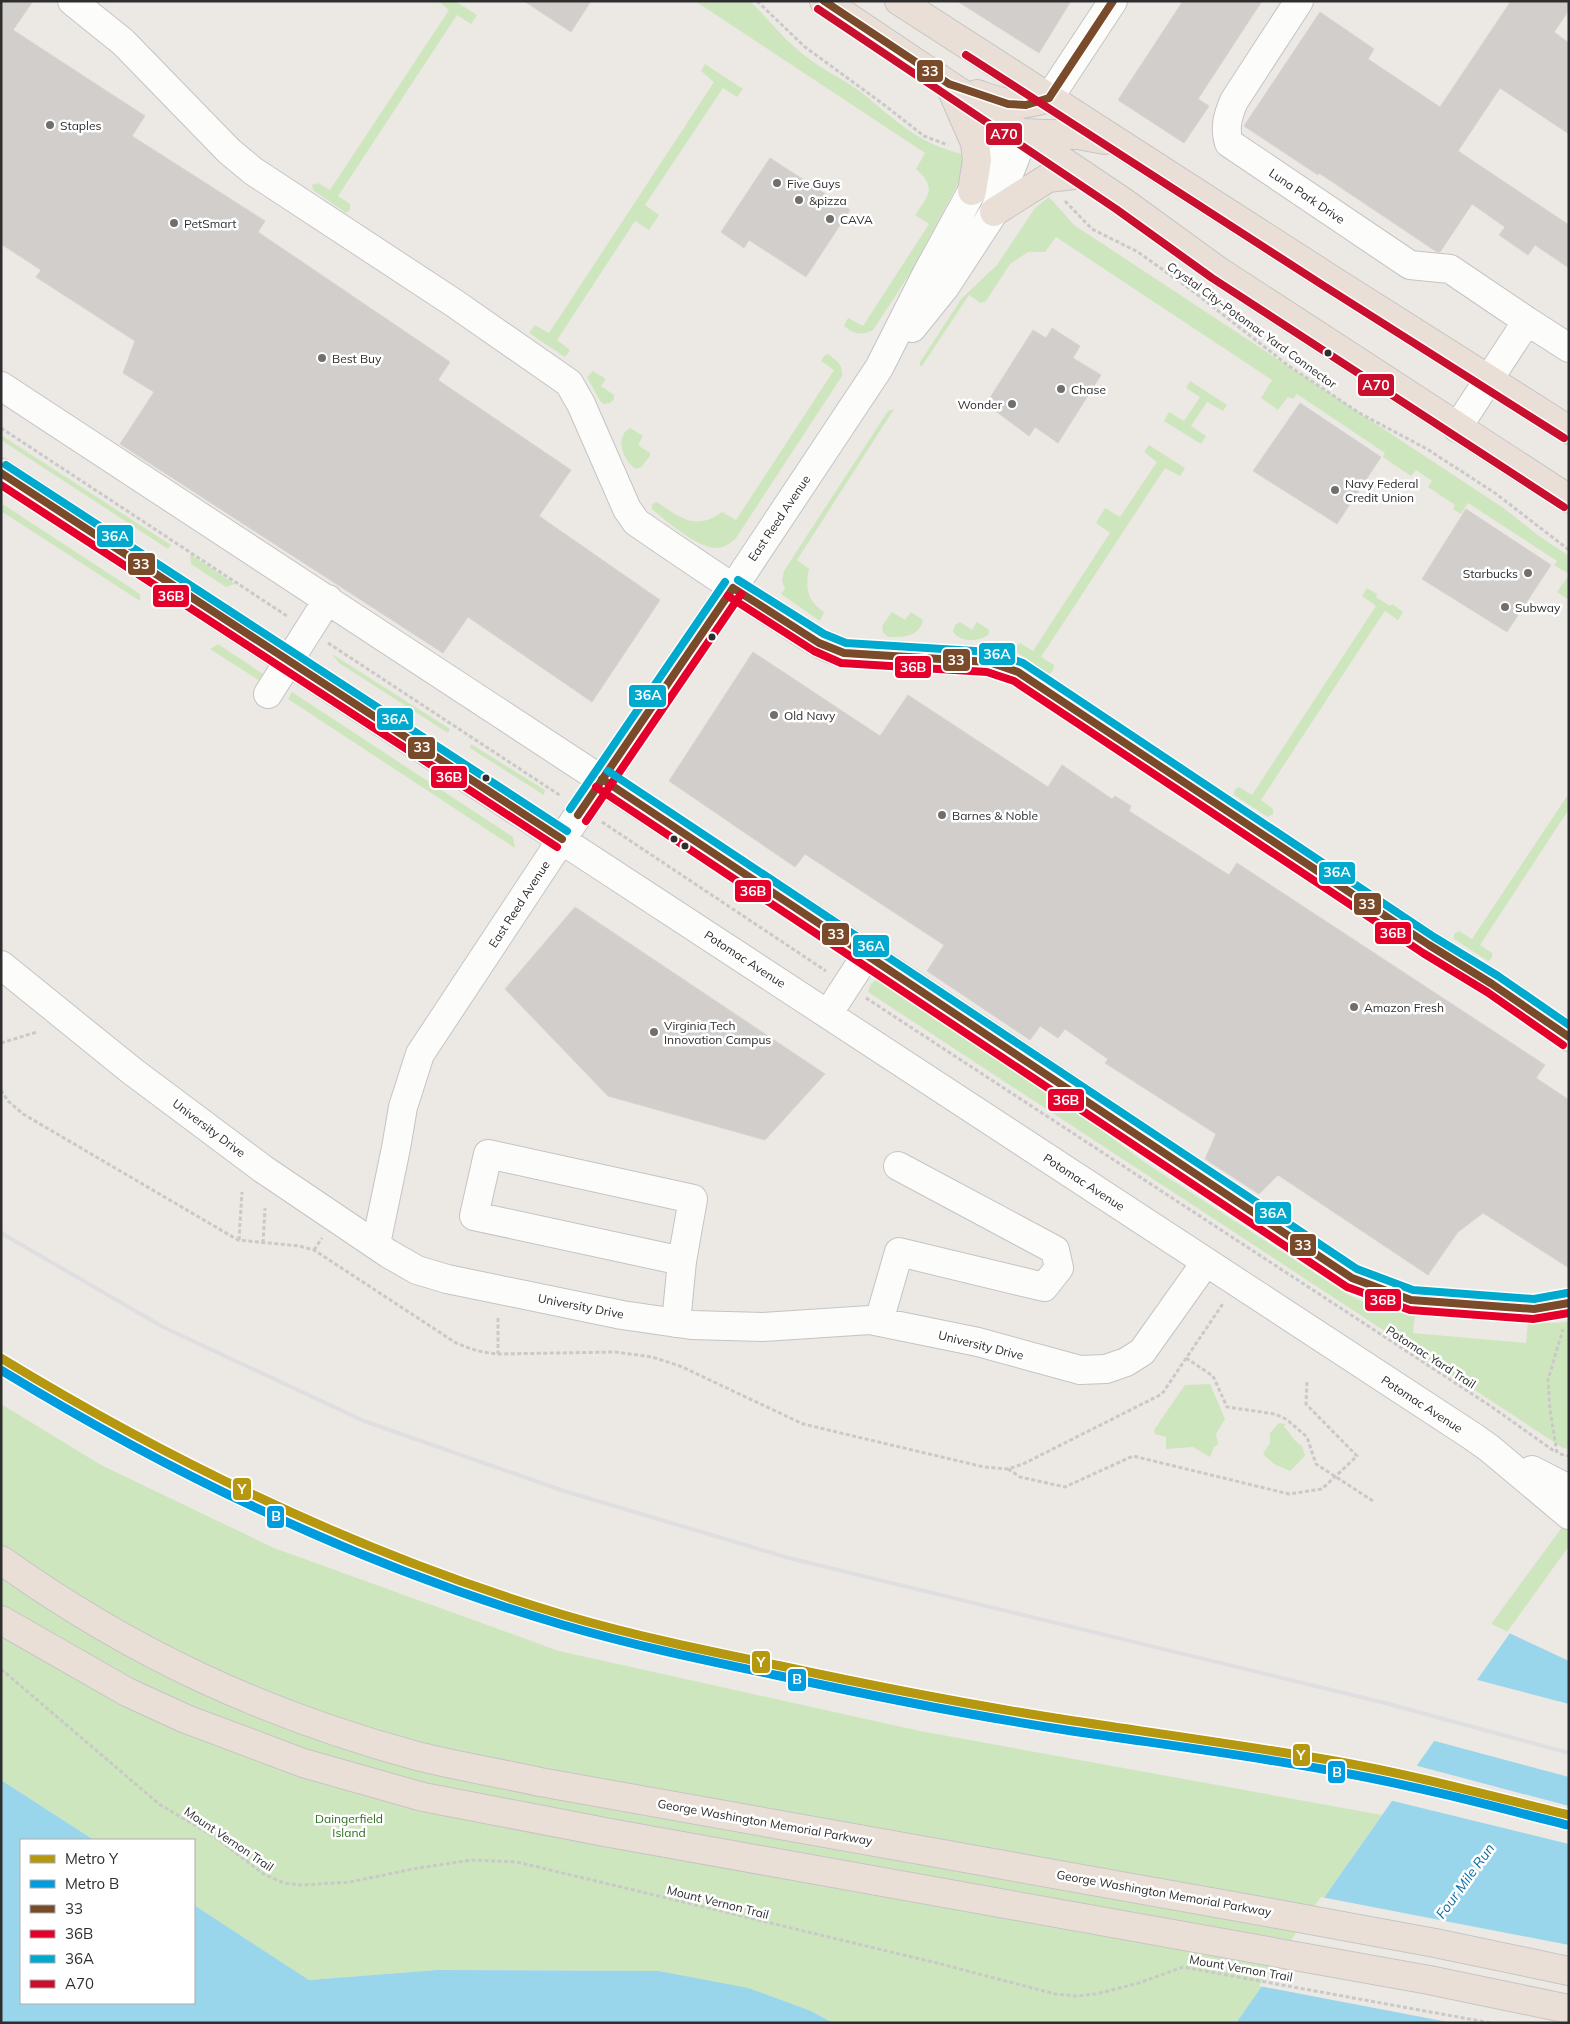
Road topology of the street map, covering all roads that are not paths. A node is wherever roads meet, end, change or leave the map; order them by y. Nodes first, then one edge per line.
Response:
1 (72, 1) edge
2 (824, 1) edge
3 (899, 1) edge
4 (1113, 1) edge
5 (1299, 1) edge
6 (949, 84) junction
7 (1033, 95) junction
8 (1052, 133) junction
9 (1017, 137) junction
10 (1120, 143) junction
11 (1073, 168) junction
12 (972, 191) junction
13 (994, 212) junction
14 (1527, 321) junction
15 (1569, 348) edge
16 (879, 368) junction
17 (1489, 379) junction
18 (1, 386) edge
19 (1457, 428) junction
20 (1569, 430) edge
21 (1, 473) edge
22 (1569, 499) edge
23 (733, 588) junction
24 (328, 599) junction
25 (289, 663) junction
26 (268, 694) dead end
27 (602, 779) junction
28 (562, 839) junction
29 (867, 954) junction
30 (1, 965) edge
31 (828, 1014) junction
32 (1569, 1037) edge
33 (898, 1166) dead end
34 (376, 1244) junction
35 (682, 1261) junction
36 (1206, 1262) junction
37 (1566, 1313) edge
38 (879, 1321) junction
39 (676, 1323) junction
40 (1488, 1448) junction
41 (1569, 1489) edge
42 (1569, 1515) edge
43 (1, 1560) edge
44 (1, 1620) edge
45 (1569, 1971) edge
46 (1569, 2009) edge

1 - 23 street
2 - 6 highway
3 - 7 highway
4 - 7 street
5 - 14 street, Luna Park Drive
6 - 7 highway
6 - 9 highway
6 - 12 highway
7 - 8 highway
7 - 9 highway
7 - 10 highway
8 - 9 highway
8 - 10 highway
8 - 11 highway
9 - 11 highway
9 - 12 street, East Reed Avenue
9 - 13 street, East Reed Avenue
10 - 17 highway
11 - 13 highway
11 - 19 highway
12 - 16 street, East Reed Avenue
13 - 16 street, East Reed Avenue
14 - 15 street, Luna Park Drive
14 - 17 street
16 - 23 street, East Reed Avenue
17 - 19 street
17 - 20 highway
18 - 24 street
19 - 22 highway
21 - 25 street, Potomac Avenue
23 - 27 street, East Reed Avenue
23 - 32 street
24 - 25 street
24 - 27 street
25 - 26 street
25 - 28 street, Potomac Avenue
27 - 28 street, East Reed Avenue
27 - 29 street
28 - 31 street, Potomac Avenue
28 - 34 street, East Reed Avenue
29 - 31 street
29 - 37 street
30 - 34 street, University Drive
31 - 36 street, Potomac Avenue
33 - 38 street
34 - 39 street, University Drive
35 - 35 street
35 - 39 street
36 - 38 street, University Drive
36 - 40 street, Potomac Avenue
38 - 39 street, University Drive
40 - 41 street, Potomac Avenue
40 - 42 street, Potomac Avenue
43 - 45 highway, George Washington Memorial Parkway
44 - 46 highway

